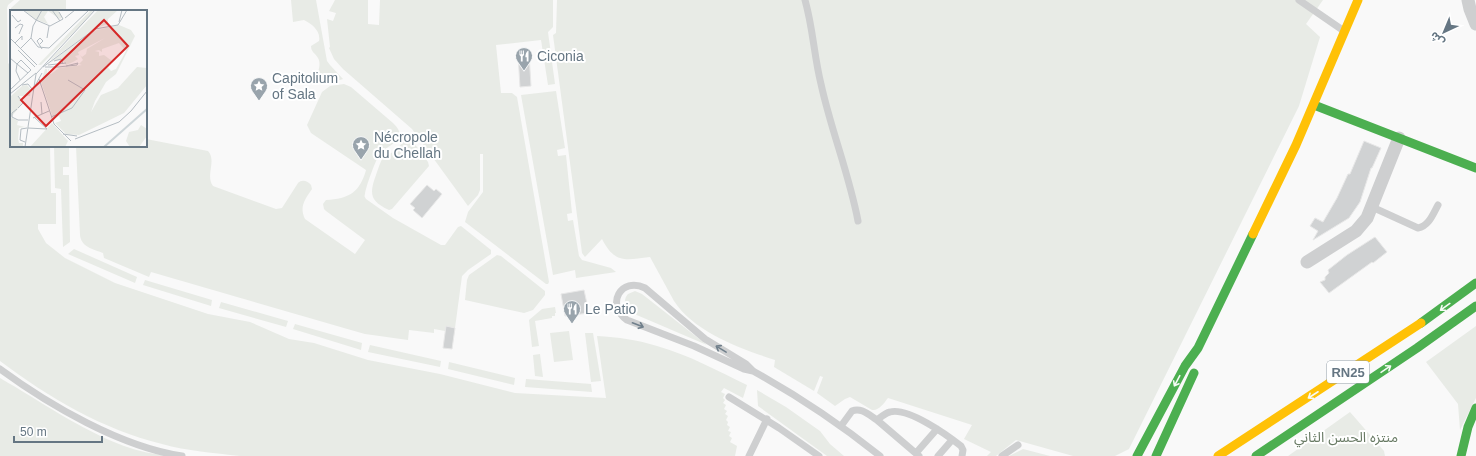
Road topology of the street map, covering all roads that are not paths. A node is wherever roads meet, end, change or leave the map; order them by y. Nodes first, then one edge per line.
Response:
1 (805, 0) edge
2 (1299, 0) edge
3 (1358, 0) edge
4 (1468, 0) edge
5 (1476, 24) edge
6 (1344, 32) junction
7 (1314, 105) junction
8 (1399, 138) junction
9 (1476, 168) edge
10 (1438, 205) dead end
11 (1372, 207) junction
12 (858, 221) dead end
13 (1307, 262) dead end
14 (1476, 283) edge
15 (1476, 306) edge
16 (1198, 348) junction
17 (0, 369) edge
18 (754, 371) junction
19 (729, 397) dead end
20 (1476, 408) edge
21 (767, 419) junction
22 (877, 420) junction
23 (841, 426) junction
24 (937, 429) junction
25 (952, 440) junction
26 (1018, 445) dead end
27 (1268, 453) edge
28 (917, 455) edge
29 (182, 456) edge
30 (749, 456) edge
31 (820, 456) edge
32 (880, 456) edge
33 (938, 456) edge
34 (962, 456) edge
35 (1002, 456) edge
36 (1137, 456) edge
37 (1156, 456) edge
38 (1218, 456) edge
39 (1256, 456) edge
40 (1461, 456) edge

1 - 12 lane
2 - 6 lane
3 - 6 street
4 - 5 street
6 - 7 street
7 - 8 street
7 - 16 street
8 - 9 street
8 - 11 street
10 - 11 lane
11 - 13 street
14 -> 38 street, RN25
27 -> 15 street, RN25
16 -> 36 street
16 - 37 street
17 - 29 lane
18 -> 18 lane
18 - 23 lane
19 - 21 lane
20 - 40 street
21 - 30 lane
21 - 31 lane
22 - 23 lane
22 - 24 lane
22 - 28 lane
23 - 32 lane
24 - 25 lane
24 - 28 lane
25 - 33 lane
25 - 34 lane
26 - 35 lane
27 - 39 street

